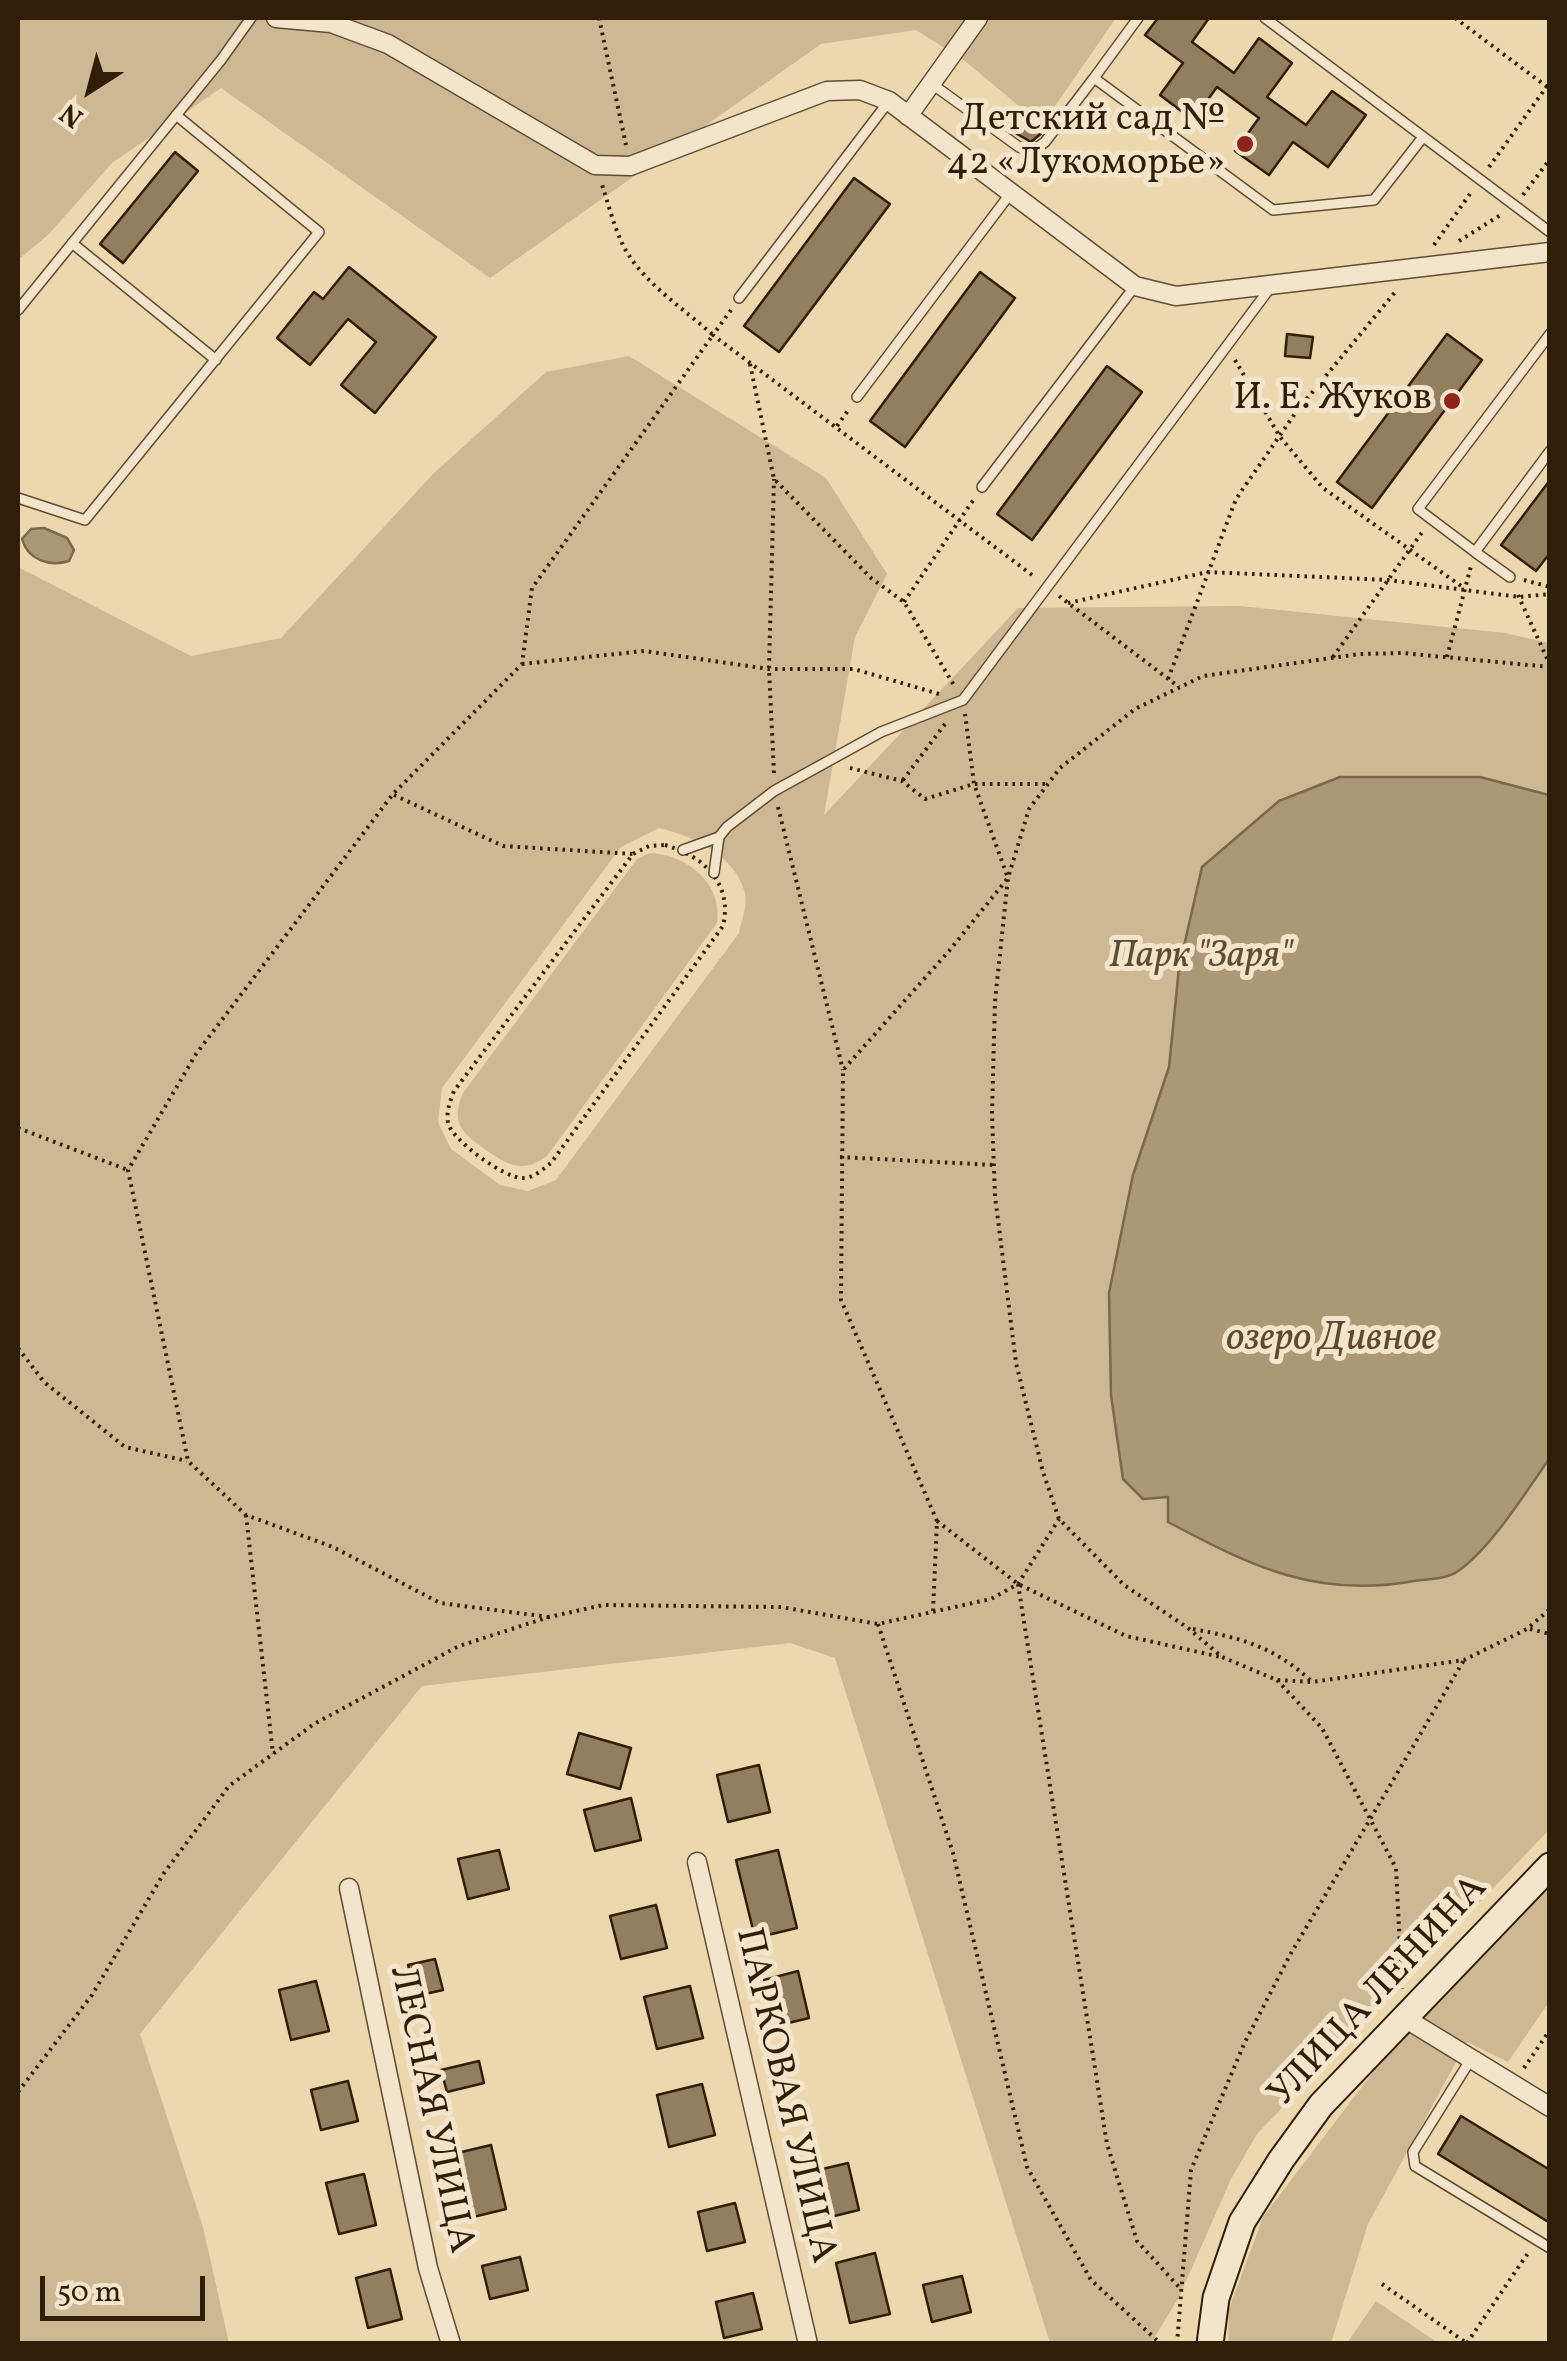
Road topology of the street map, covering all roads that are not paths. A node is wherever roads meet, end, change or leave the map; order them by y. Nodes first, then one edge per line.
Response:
1 (250, 18) edge
2 (276, 18) edge
3 (978, 18) edge
4 (1138, 18) edge
5 (1265, 18) edge
6 (1094, 78) junction
7 (931, 84) junction
8 (889, 101) junction
9 (176, 116) junction
10 (908, 116) junction
11 (1424, 137) junction
12 (1010, 194) junction
13 (1550, 232) edge
14 (72, 243) junction
15 (1550, 252) edge
16 (1134, 286) junction
17 (1272, 286) junction
18 (739, 298) road end
19 (18, 310) edge
20 (1550, 334) edge
21 (216, 360) junction
22 (857, 397) road end
23 (1550, 451) edge
24 (982, 487) road end
25 (18, 498) edge
26 (1475, 552) junction
27 (1510, 577) road end
28 (719, 837) junction
29 (683, 850) road end
30 (714, 872) road end
31 (697, 1862) dead end
32 (1550, 1866) edge
33 (349, 1888) dead end
34 (1403, 2017) junction
35 (1471, 2059) junction
36 (1550, 2107) edge
37 (1550, 2248) edge
38 (451, 2344) edge
39 (808, 2344) edge
40 (1210, 2344) edge

1 - 9 lane
2 - 8 street
3 - 7 street
4 - 6 lane
5 - 11 lane
6 - 7 lane
6 - 11 lane
7 - 10 street
8 - 10 street
8 - 18 lane
9 - 14 lane
9 - 21 lane
10 - 12 street
11 - 13 lane
12 - 16 street
12 - 22 lane
14 - 19 lane
14 - 21 lane
15 - 17 street
16 - 17 street
16 - 24 lane
17 - 28 lane
20 - 26 lane
21 - 25 lane
23 - 26 lane
26 - 27 lane
28 - 29 lane
28 - 30 lane
31 - 39 street, ПАРКОВАЯ УЛИЦА
32 - 34 street, УЛИЦА ЛЕНИНА
33 - 38 street, ЛЕСНАЯ УЛИЦА
34 - 35 street
34 - 40 street, УЛИЦА ЛЕНИНА
35 - 36 street
35 - 37 lane

